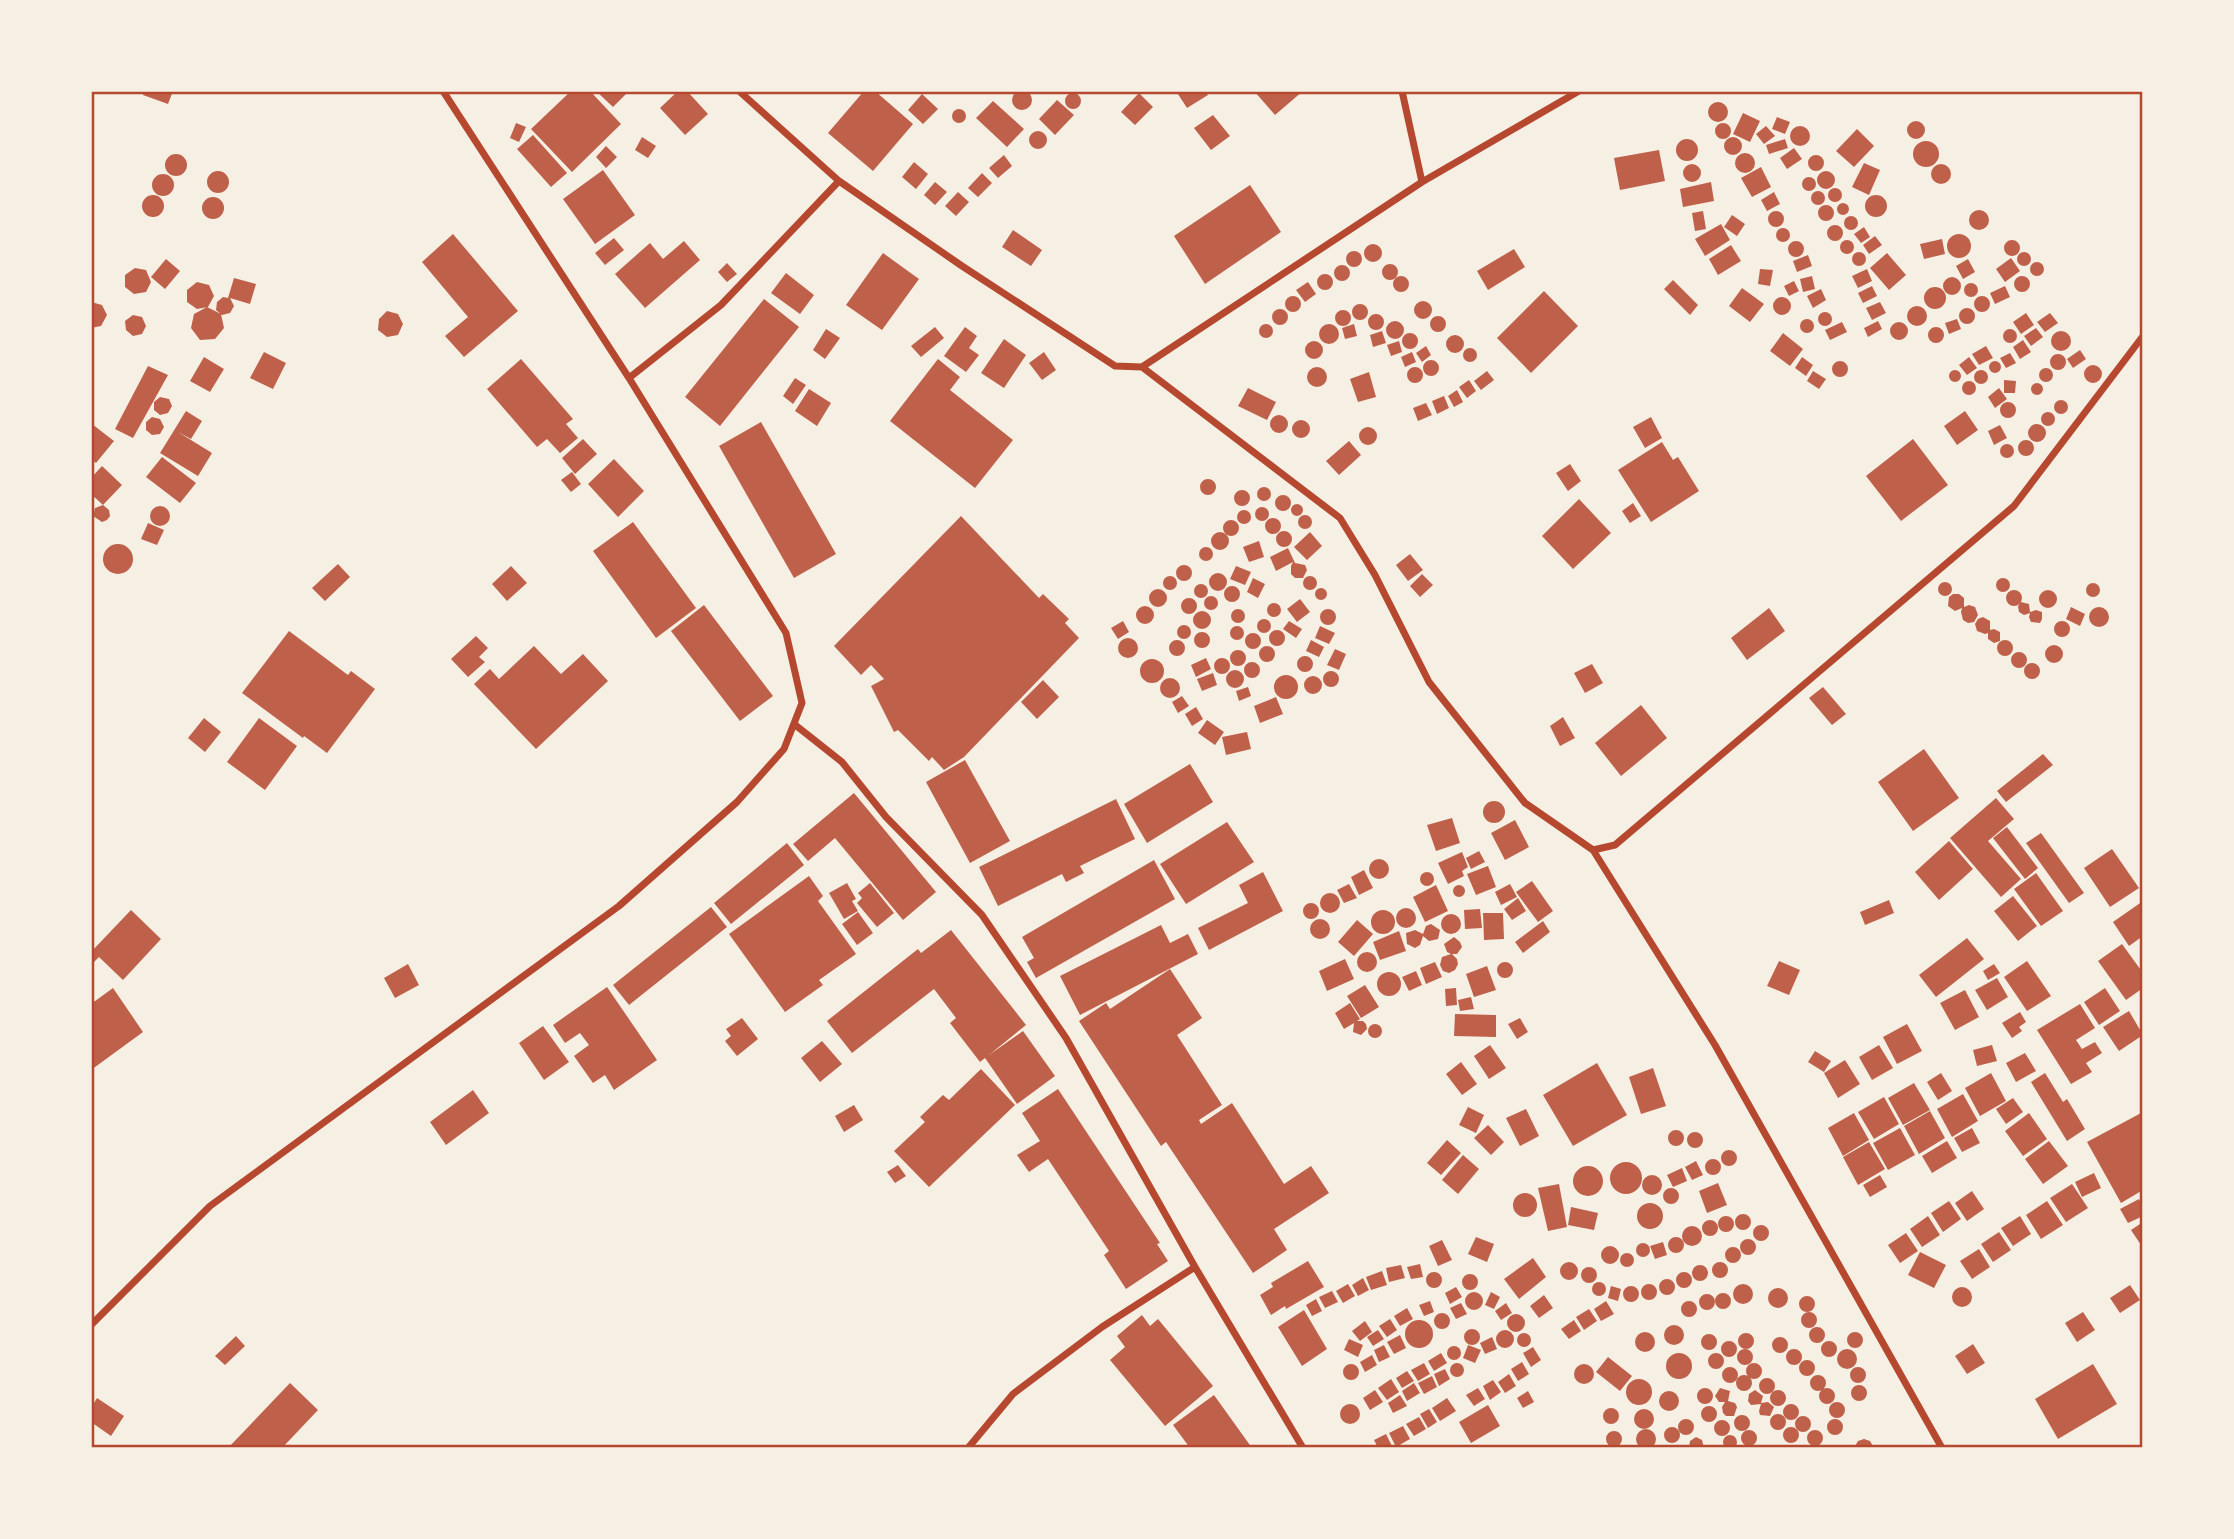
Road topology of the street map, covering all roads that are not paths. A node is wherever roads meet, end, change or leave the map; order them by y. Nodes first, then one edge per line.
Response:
1 (443, 91) edge
2 (1402, 91) edge
3 (1579, 91) edge
4 (744, 92) edge
5 (839, 181) junction
6 (1422, 182) junction
7 (2143, 336) edge
8 (1142, 367) junction
9 (629, 378) junction
10 (794, 724) junction
11 (1593, 850) junction
12 (1195, 1267) junction
13 (91, 1325) edge
14 (968, 1448) edge
15 (1303, 1448) edge
16 (1942, 1448) edge

1 - 9 street
2 - 6 street
3 - 6 street
4 - 5 street
5 - 8 street
5 - 9 street
6 - 8 street
7 - 11 street
8 - 11 street
9 - 10 street
10 - 12 street
10 - 13 street
11 - 16 street
12 - 14 street
12 - 15 street

